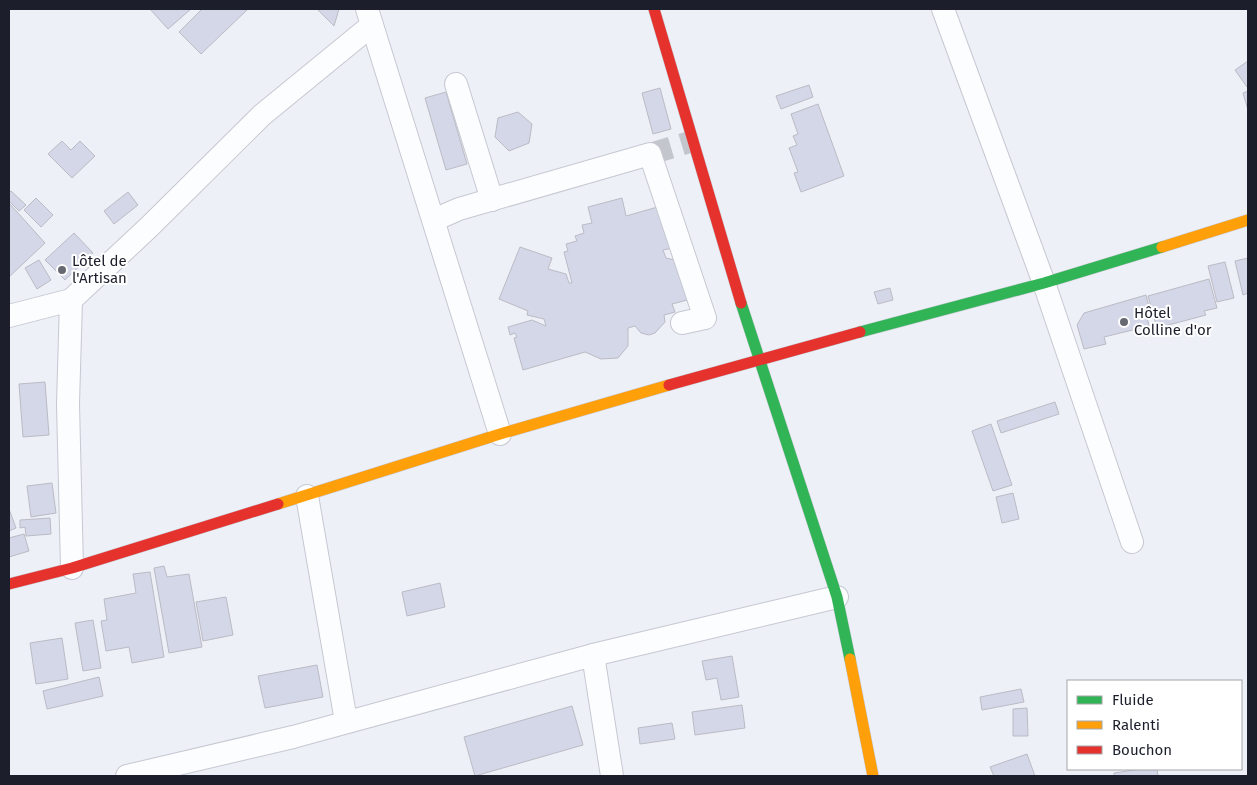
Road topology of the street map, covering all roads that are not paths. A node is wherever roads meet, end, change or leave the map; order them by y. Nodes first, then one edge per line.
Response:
1 (654, 9) edge
2 (943, 9) edge
3 (370, 17) edge
4 (456, 84) dead end
5 (492, 200) junction
6 (434, 220) junction
7 (1248, 220) edge
8 (1044, 283) junction
9 (71, 300) junction
10 (9, 316) edge
11 (682, 323) dead end
12 (758, 359) junction
13 (500, 434) junction
14 (307, 496) junction
15 (1132, 542) dead end
16 (72, 568) junction
17 (9, 584) edge
18 (836, 597) junction
19 (593, 654) junction
20 (346, 721) junction
21 (127, 776) edge
22 (612, 776) edge
23 (873, 776) edge

1 - 12 street
2 - 8 street
3 - 6 street
3 - 9 street
4 - 5 street
5 - 6 street
5 - 11 street
6 - 13 street
7 - 8 street
8 - 12 street
8 - 15 street
9 - 10 street
9 - 16 street
12 - 13 street
12 - 18 street
13 - 14 street
14 - 16 street
14 - 20 street
16 - 17 street
18 - 19 street
18 - 23 street
19 - 20 street
19 - 22 street
20 - 21 street

